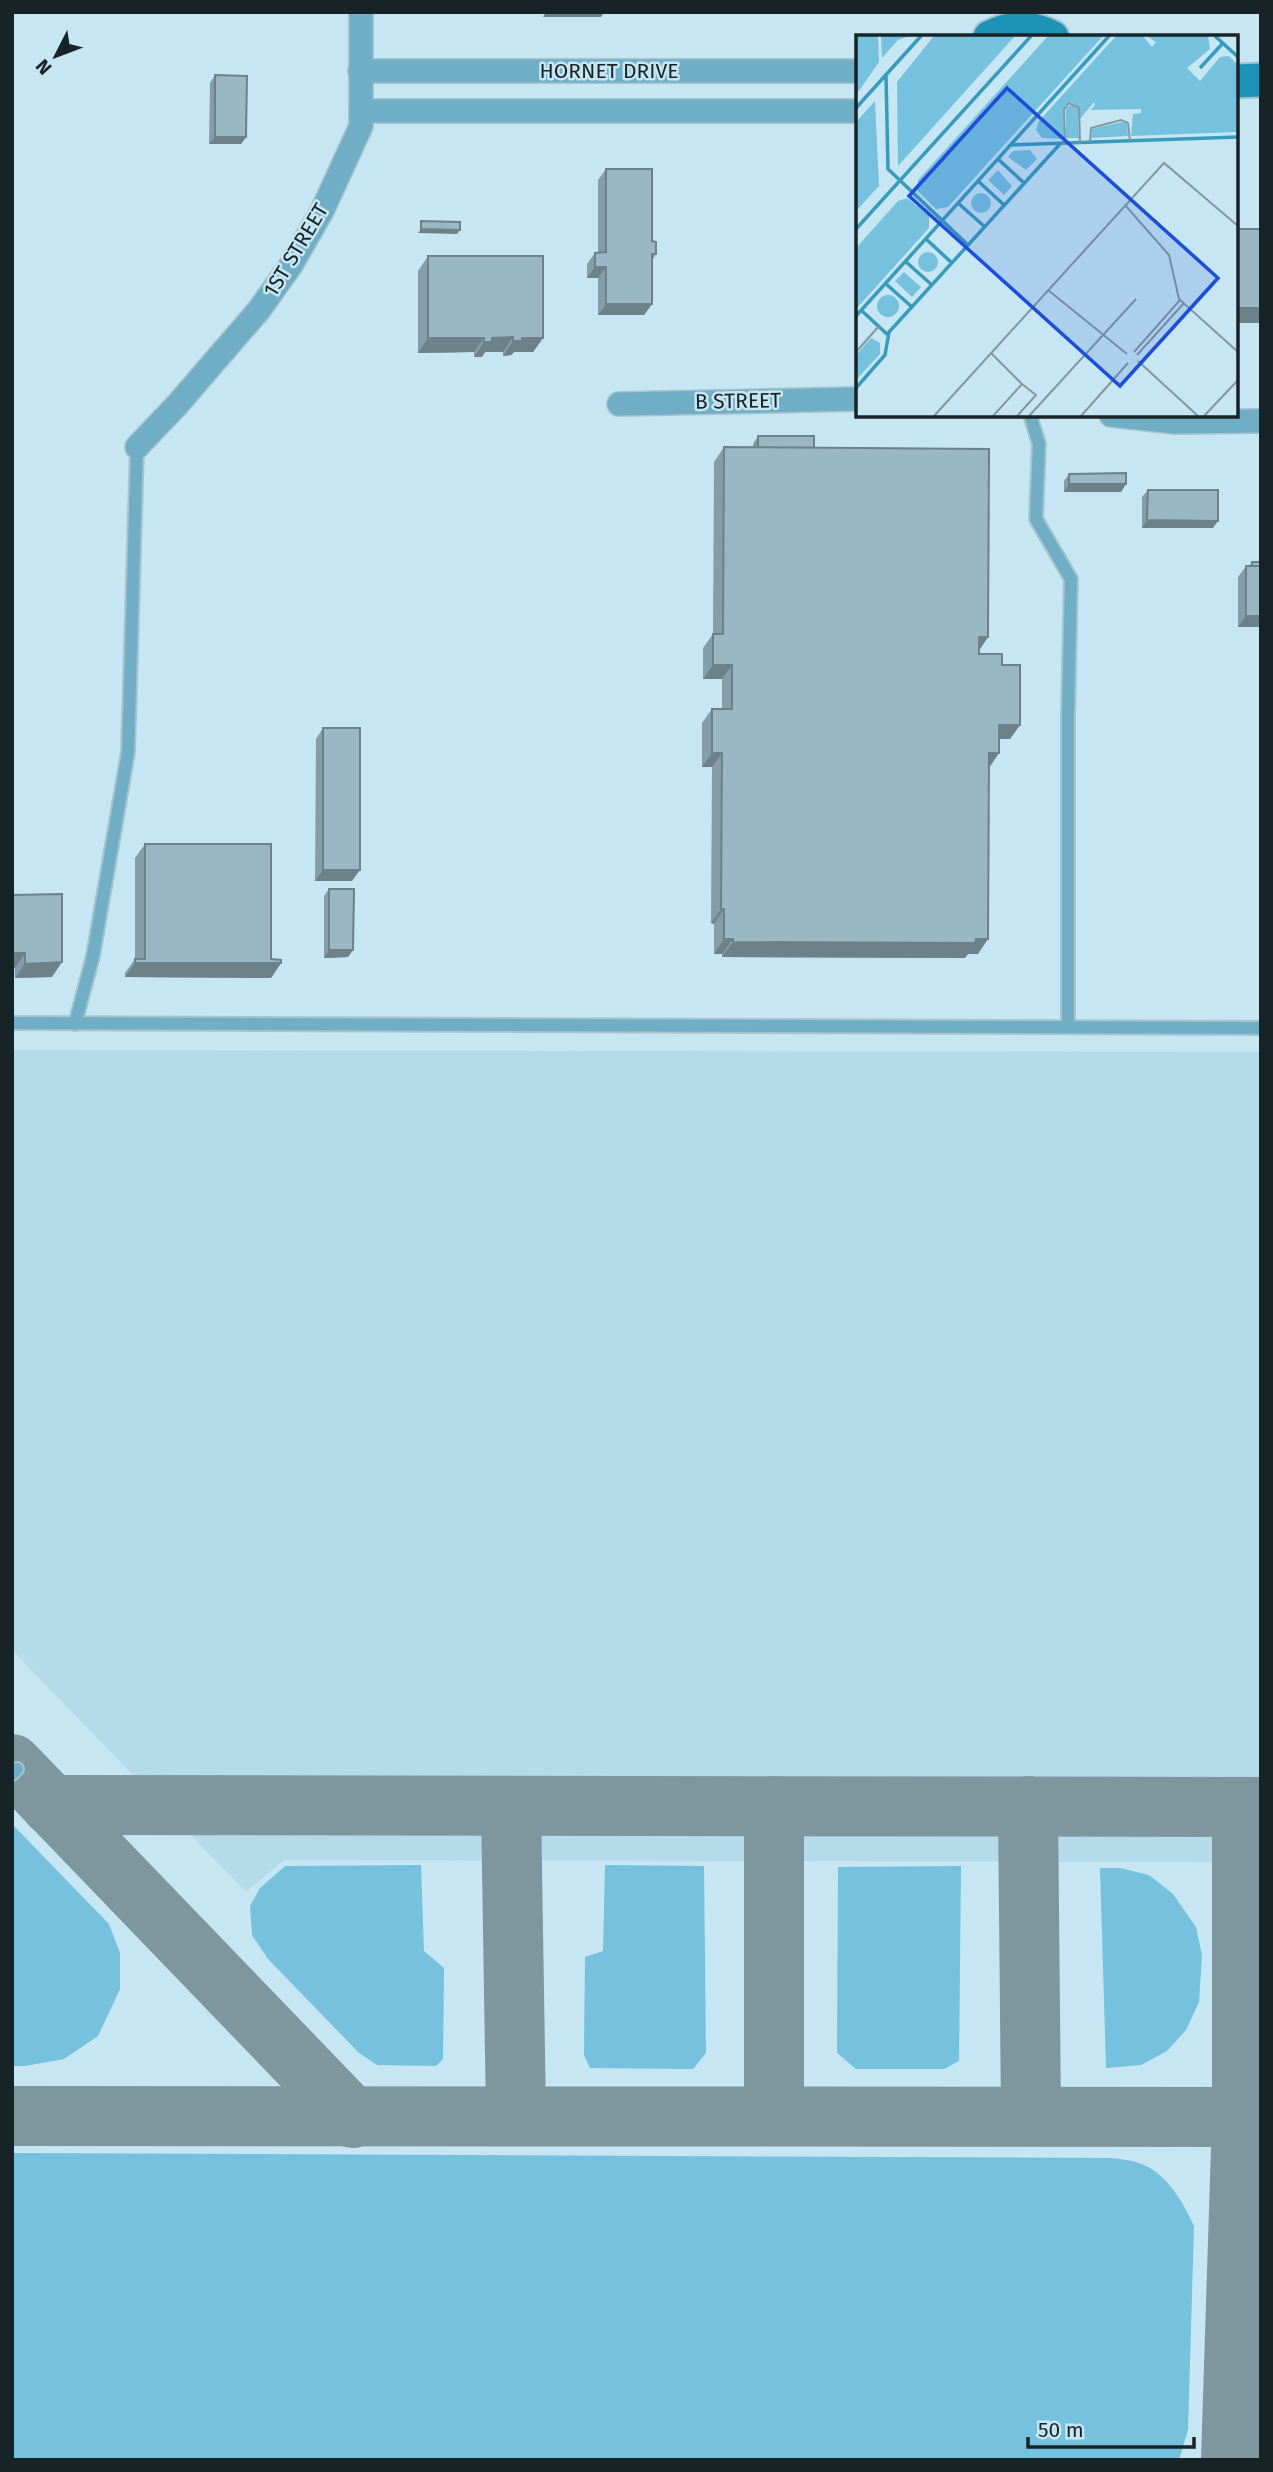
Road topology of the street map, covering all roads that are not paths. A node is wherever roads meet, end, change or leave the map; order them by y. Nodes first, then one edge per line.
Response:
1 (361, 12) edge
2 (1000, 26) edge
3 (1048, 35) edge
4 (360, 71) junction
5 (856, 71) edge
6 (1261, 80) edge
7 (1238, 81) edge
8 (361, 111) junction
9 (856, 111) edge
10 (856, 399) edge
11 (619, 404) dead end
12 (1030, 416) edge
13 (1120, 416) edge
14 (1261, 421) edge
15 (137, 447) joint
16 (12, 1023) edge
17 (75, 1024) junction
18 (1068, 1027) junction
19 (1261, 1028) edge

1 - 4 street, 1ST STREET
2 - 3 main road
4 - 5 street, HORNET DRIVE
4 - 8 street, 1ST STREET
6 - 7 main road
8 - 9 street, HORNET DRIVE
8 - 15 street, 1ST STREET
10 - 11 street, B STREET
12 - 18 lane
13 - 14 street
15 - 17 lane
16 - 17 lane
17 - 18 lane
18 - 19 lane

